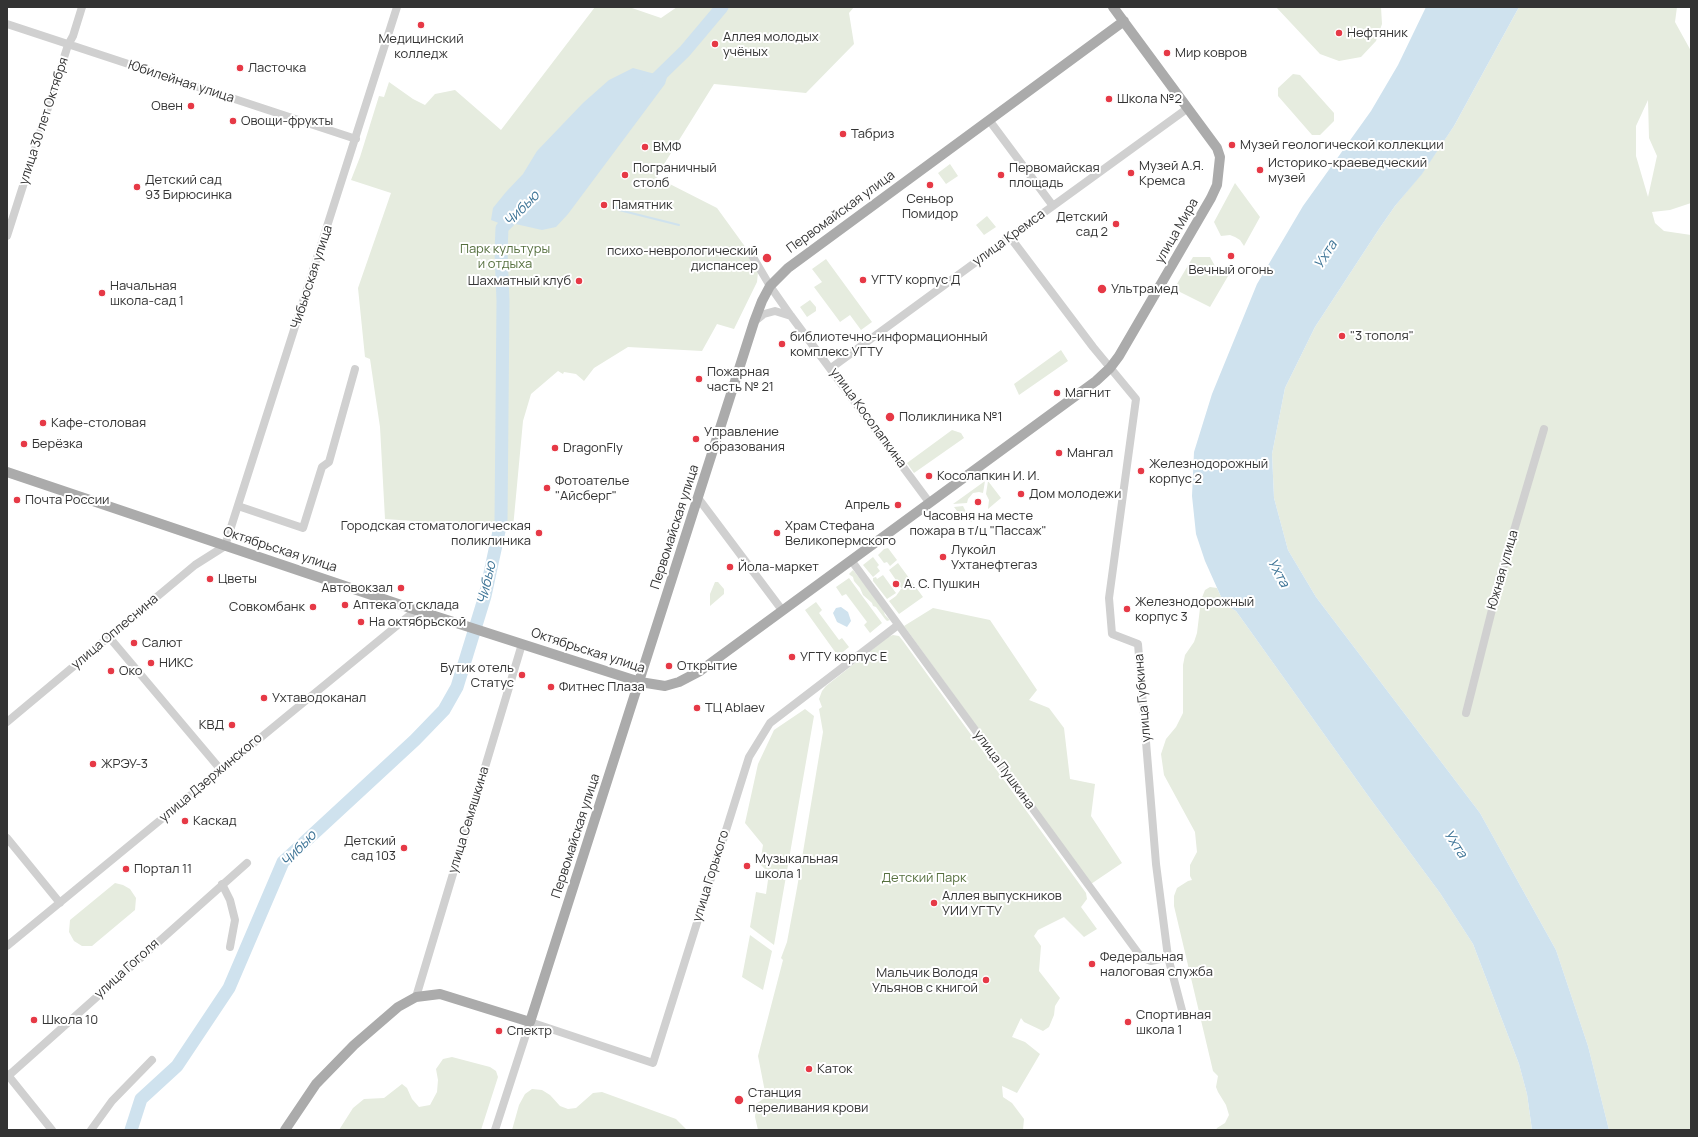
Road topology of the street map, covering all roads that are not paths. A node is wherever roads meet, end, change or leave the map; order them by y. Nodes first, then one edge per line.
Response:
1 (82, 7) edge
2 (397, 7) edge
3 (1113, 7) edge
4 (1124, 21) junction
5 (7, 24) edge
6 (68, 44) junction
7 (1188, 108) junction
8 (989, 120) junction
9 (356, 139) junction
10 (1054, 206) junction
11 (7, 236) edge
12 (1010, 237) junction
13 (750, 252) dead end
14 (770, 286) junction
15 (791, 316) junction
16 (754, 322) junction
17 (831, 368) junction
18 (1110, 368) junction
19 (355, 369) dead end
20 (1544, 429) dead end
21 (7, 472) edge
22 (698, 498) junction
23 (929, 502) junction
24 (238, 506) junction
25 (225, 546) junction
26 (851, 560) junction
27 (416, 610) junction
28 (782, 610) junction
29 (898, 625) junction
30 (109, 637) junction
31 (522, 644) junction
32 (640, 682) junction
33 (1466, 713) dead end
34 (7, 722) edge
35 (221, 770) junction
36 (7, 838) edge
37 (247, 863) dead end
38 (222, 884) junction
39 (60, 903) junction
40 (7, 946) edge
41 (230, 948) dead end
42 (1168, 957) junction
43 (416, 997) junction
44 (1183, 1014) dead end
45 (530, 1022) junction
46 (152, 1060) dead end
47 (8, 1075) edge
48 (52, 1130) edge
49 (91, 1130) edge
50 (285, 1130) edge
51 (495, 1130) edge

1 - 6 street, улица 30 лет Октября
2 - 9 street, Чибьюская улица
3 - 4 main road, улица Мира
4 - 7 main road, улица Мира
4 - 8 main road, Первомайская улица
5 - 6 street, Юбилейная улица
6 - 9 street, Юбилейная улица
6 - 11 street, улица 30 лет Октября
7 - 10 street, улица Кремса
7 - 18 main road, улица Мира
8 - 10 street
8 - 14 main road, Первомайская улица
9 - 24 street, Чибьюская улица
10 - 12 street, улица Кремса
12 - 17 street, улица Кремса
12 - 18 street
13 - 14 street, улица Косолапкина
14 - 15 street, улица Косолапкина
14 - 16 main road, Первомайская улица
15 - 16 street
15 - 17 street, улица Косолапкина
16 - 22 main road, Первомайская улица
17 - 23 street, улица Косолапкина
18 - 23 main road, Октябрьская улица
18 - 42 street, улица Губкина
19 - 24 street
20 - 33 street, Южная улица
21 - 25 main road, Октябрьская улица
22 - 28 street
22 - 32 main road, Первомайская улица
23 - 26 main road, Октябрьская улица
24 - 25 street, Чибьюская улица
25 - 27 main road, Октябрьская улица
25 - 30 street, улица Оплеснина
26 - 28 main road, Октябрьская улица
26 - 29 street, улица Пушкина
27 - 31 main road, Октябрьская улица
27 - 35 street, улица Дзержинского
28 - 32 main road, Октябрьская улица
29 - 42 street, улица Пушкина
29 - 45 street, улица Горького
30 - 34 street, улица Оплеснина
30 - 35 street
31 - 32 main road, Октябрьская улица
31 - 43 street, улица Семяшкина
32 - 45 main road, Первомайская улица
35 - 39 street, улица Дзержинского
36 - 39 street
37 - 38 street, улица Гоголя
38 - 41 street
38 - 47 street, улица Гоголя
39 - 40 street, улица Дзержинского
42 - 44 street, улица Губкина
43 - 45 main road
43 - 50 main road
45 - 51 street, Первомайская улица
46 - 49 street
47 - 48 street

